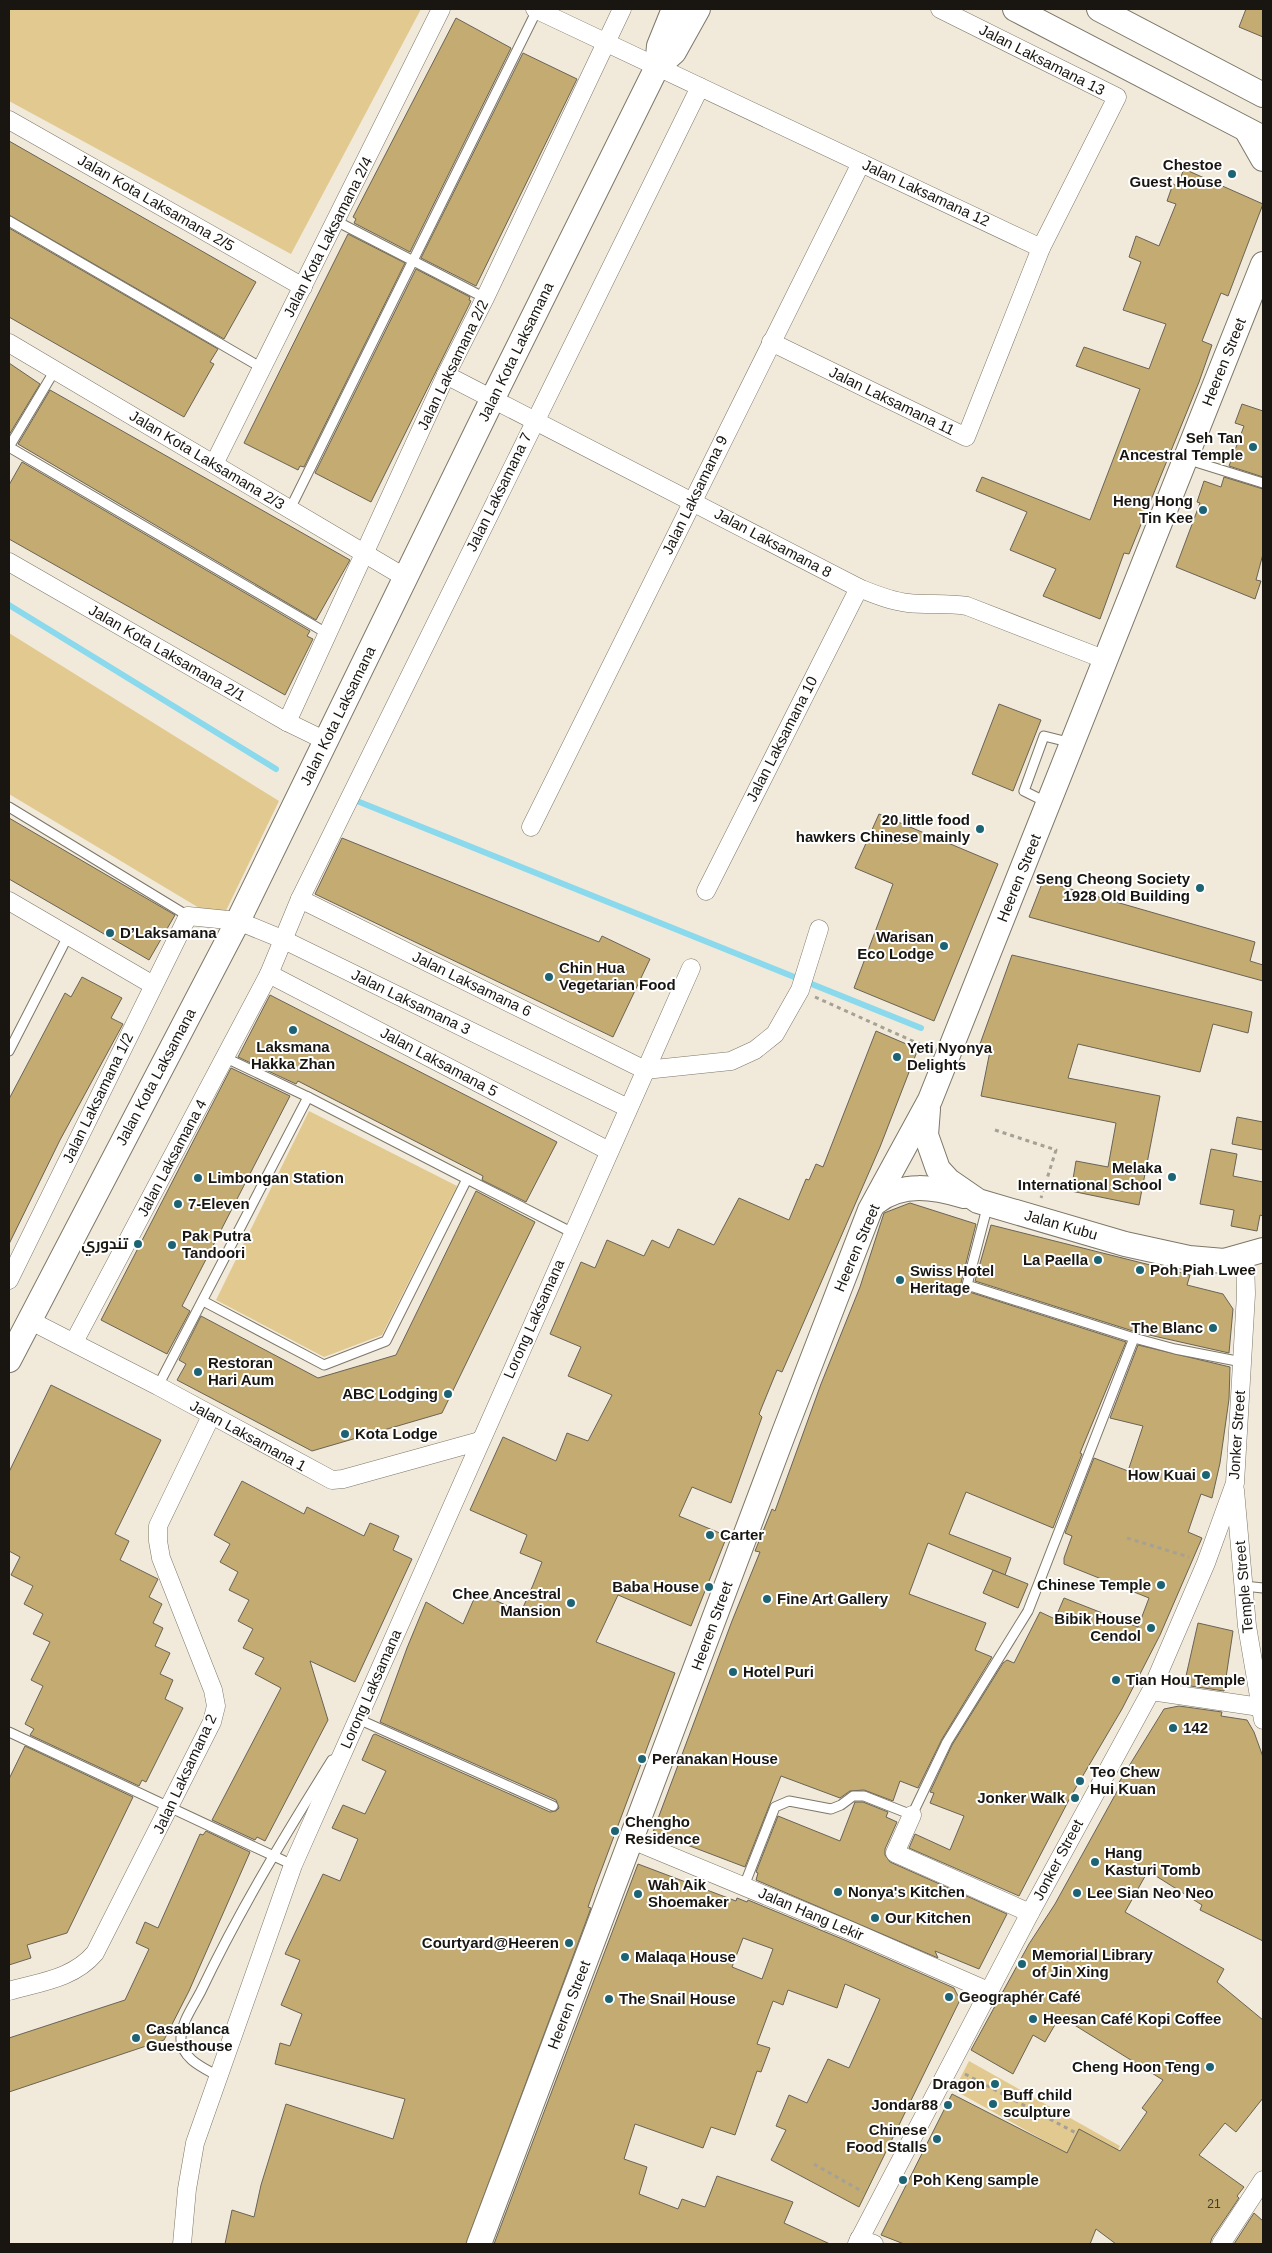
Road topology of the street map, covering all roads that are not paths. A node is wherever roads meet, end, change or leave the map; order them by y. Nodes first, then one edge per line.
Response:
1 (441, 9) edge
2 (536, 9) edge
3 (622, 9) edge
4 (674, 9) edge
5 (698, 9) edge
6 (940, 9) edge
7 (1015, 9) edge
8 (1099, 9) edge
9 (605, 43) junction
10 (657, 67) junction
11 (700, 86) junction
12 (1263, 95) edge
13 (9, 120) edge
14 (1255, 134) edge
15 (1263, 159) edge
16 (861, 163) junction
17 (336, 220) junction
18 (9, 221) edge
19 (1041, 248) junction
20 (412, 262) junction
21 (1261, 276) edge
22 (303, 287) junction
23 (486, 298) junction
24 (770, 342) junction
25 (9, 343) edge
26 (262, 368) junction
27 (55, 370) junction
28 (446, 375) junction
29 (492, 400) junction
30 (534, 421) junction
31 (9, 447) edge
32 (1186, 459) junction
33 (214, 464) junction
34 (1263, 483) edge
35 (692, 501) junction
36 (290, 509) junction
37 (365, 555) junction
38 (9, 562) edge
39 (406, 578) junction
40 (858, 588) junction
41 (328, 634) junction
42 (1106, 660) junction
43 (287, 722) junction
44 (326, 741) junction
45 (9, 807) edge
46 (531, 827) dead end
47 (706, 891) dead end
48 (300, 898) junction
49 (9, 901) edge
50 (188, 916) junction
51 (238, 921) junction
52 (819, 929) dead end
53 (68, 936) junction
54 (282, 939) junction
55 (691, 968) dead end
56 (269, 974) junction
57 (153, 985) junction
58 (9, 1051) edge
59 (226, 1058) junction
60 (645, 1070) junction
61 (308, 1097) junction
62 (930, 1100) junction
63 (628, 1108) junction
64 (609, 1151) junction
65 (467, 1180) junction
66 (876, 1202) junction
67 (983, 1202) junction
68 (573, 1232) junction
69 (1254, 1254) edge
70 (9, 1280) edge
71 (203, 1301) junction
72 (29, 1320) junction
73 (1134, 1338) junction
74 (74, 1342) junction
75 (9, 1360) edge
76 (1242, 1362) junction
77 (158, 1386) junction
78 (211, 1416) junction
79 (480, 1441) junction
80 (1235, 1483) junction
81 (1244, 1586) junction
82 (1263, 1588) edge
83 (1151, 1691) junction
84 (1262, 1713) edge
85 (358, 1718) junction
86 (9, 1732) edge
87 (553, 1806) dead end
88 (170, 1809) junction
89 (912, 1815) junction
90 (632, 1840) junction
91 (272, 1855) junction
92 (293, 1864) junction
93 (744, 1886) junction
94 (1030, 1913) junction
95 (9, 1991) edge
96 (988, 1991) junction
97 (218, 2076) junction
98 (1263, 2180) edge
99 (863, 2242) edge
100 (182, 2244) edge
101 (479, 2244) edge
102 (1221, 2244) edge

1 - 17 street, Jalan Kota Laksamana 2/4
2 - 9 street, Jalan Laksamana 12
2 - 20 lane
3 - 9 street, Jalan Laksamana 2/2
4 - 10 street, Jalan Kota Laksamana
5 - 10 street, Jalan Kota Laksamana
6 - 19 street, Jalan Laksamana 13
7 - 14 street
8 - 12 street
9 - 10 street, Jalan Laksamana 12
9 - 23 street, Jalan Laksamana 2/2
10 - 11 street, Jalan Laksamana 12
10 - 29 street, Jalan Kota Laksamana
11 - 16 street, Jalan Laksamana 12
11 - 30 street, Jalan Laksamana 7
13 - 22 street, Jalan Kota Laksamana 2/5
14 - 15 street
16 - 19 street, Jalan Laksamana 12
16 - 24 street, Jalan Laksamana 9
17 - 20 lane
17 - 22 street, Jalan Kota Laksamana 2/4
18 - 26 lane
19 - 24 street, Jalan Laksamana 11
20 - 23 lane
20 - 36 lane
21 - 32 street, Heeren Street
22 - 26 street, Jalan Kota Laksamana 2/4
23 - 28 street, Jalan Laksamana 2/2
24 - 35 street, Jalan Laksamana 9
25 - 27 street, Jalan Kota Laksamana 2/3
26 - 33 street, Jalan Kota Laksamana 2/4
27 - 31 lane
27 - 33 street, Jalan Kota Laksamana 2/3
28 - 29 street, Jalan Laksamana 8
28 - 37 street, Jalan Laksamana 2/2
29 - 30 street, Jalan Laksamana 8
29 - 39 street, Jalan Kota Laksamana
30 - 35 street, Jalan Laksamana 8
30 - 48 street, Jalan Laksamana 7
31 - 41 lane
32 - 34 lane
32 - 42 street, Heeren Street
33 - 36 street, Jalan Kota Laksamana 2/3
35 - 40 street, Jalan Laksamana 8
35 - 46 street, Jalan Laksamana 9
36 - 37 street, Jalan Kota Laksamana 2/3
37 - 39 street, Jalan Kota Laksamana 2/3
37 - 41 street, Jalan Laksamana 2/2
38 - 43 street, Jalan Kota Laksamana 2/1
39 - 44 street, Jalan Kota Laksamana
40 - 42 street, Jalan Laksamana 8
40 - 47 street, Jalan Laksamana 10
41 - 43 street, Jalan Laksamana 2/2
42 - 62 street, Heeren Street
43 - 44 street, Jalan Kota Laksamana 2/1
44 - 51 street, Jalan Kota Laksamana
45 - 50 lane
48 - 54 street, Jalan Laksamana 7
48 - 60 street, Jalan Laksamana 6
49 - 53 street
50 - 51 street, Jalan Laksamana 3
50 - 57 street, Jalan Laksamana 1/2
51 - 54 street, Jalan Laksamana 3
51 - 72 street, Jalan Kota Laksamana
52 - 60 street
53 - 57 street
53 - 58 lane
54 - 56 street, Jalan Laksamana 4
54 - 63 street, Jalan Laksamana 3
55 - 60 street, Lorong Laksamana
56 - 59 street, Jalan Laksamana 4
56 - 64 street, Jalan Laksamana 5
57 - 70 street, Jalan Laksamana 1/2
59 - 61 lane
59 - 74 street, Jalan Laksamana 4
60 - 63 street, Lorong Laksamana
61 - 65 lane
61 - 71 lane
62 - 66 street, Heeren Street
62 - 67 street, Jalan Kubu
63 - 64 street, Lorong Laksamana
64 - 68 street, Lorong Laksamana
65 - 68 lane
65 - 71 lane
66 - 67 street
66 - 90 street, Heeren Street
67 - 69 street, Jalan Kubu
67 - 73 lane
68 - 79 street, Lorong Laksamana
69 - 76 street, Jonker Street
71 - 77 lane
72 - 74 street, Jalan Laksamana 1
72 - 75 street, Jalan Kota Laksamana
73 - 76 lane
73 - 89 lane
74 - 77 street, Jalan Laksamana 1
76 - 80 street, Jonker Street
77 - 78 street, Jalan Laksamana 1
78 - 79 street, Jalan Laksamana 1
78 - 88 street, Jalan Laksamana 2
79 - 85 street, Lorong Laksamana
80 - 81 street, Temple Street
80 - 83 street, Jonker Street
81 - 82 lane
81 - 84 street, Temple Street
83 - 84 street
83 - 94 street, Jonker Street
85 - 87 lane
85 - 91 lane
85 - 92 street, Lorong Laksamana
86 - 88 lane
88 - 91 lane
88 - 95 street, Jalan Laksamana 2
89 - 93 lane
89 - 94 street
90 - 93 street, Jalan Hang Lekir
90 - 101 street, Heeren Street
91 - 92 lane
91 - 97 lane
92 - 97 street, Lorong Laksamana
93 - 96 street, Jalan Hang Lekir
94 - 96 street, Jonker Street
96 - 99 street, Jonker Street
97 - 100 street, Lorong Laksamana
98 - 102 street

